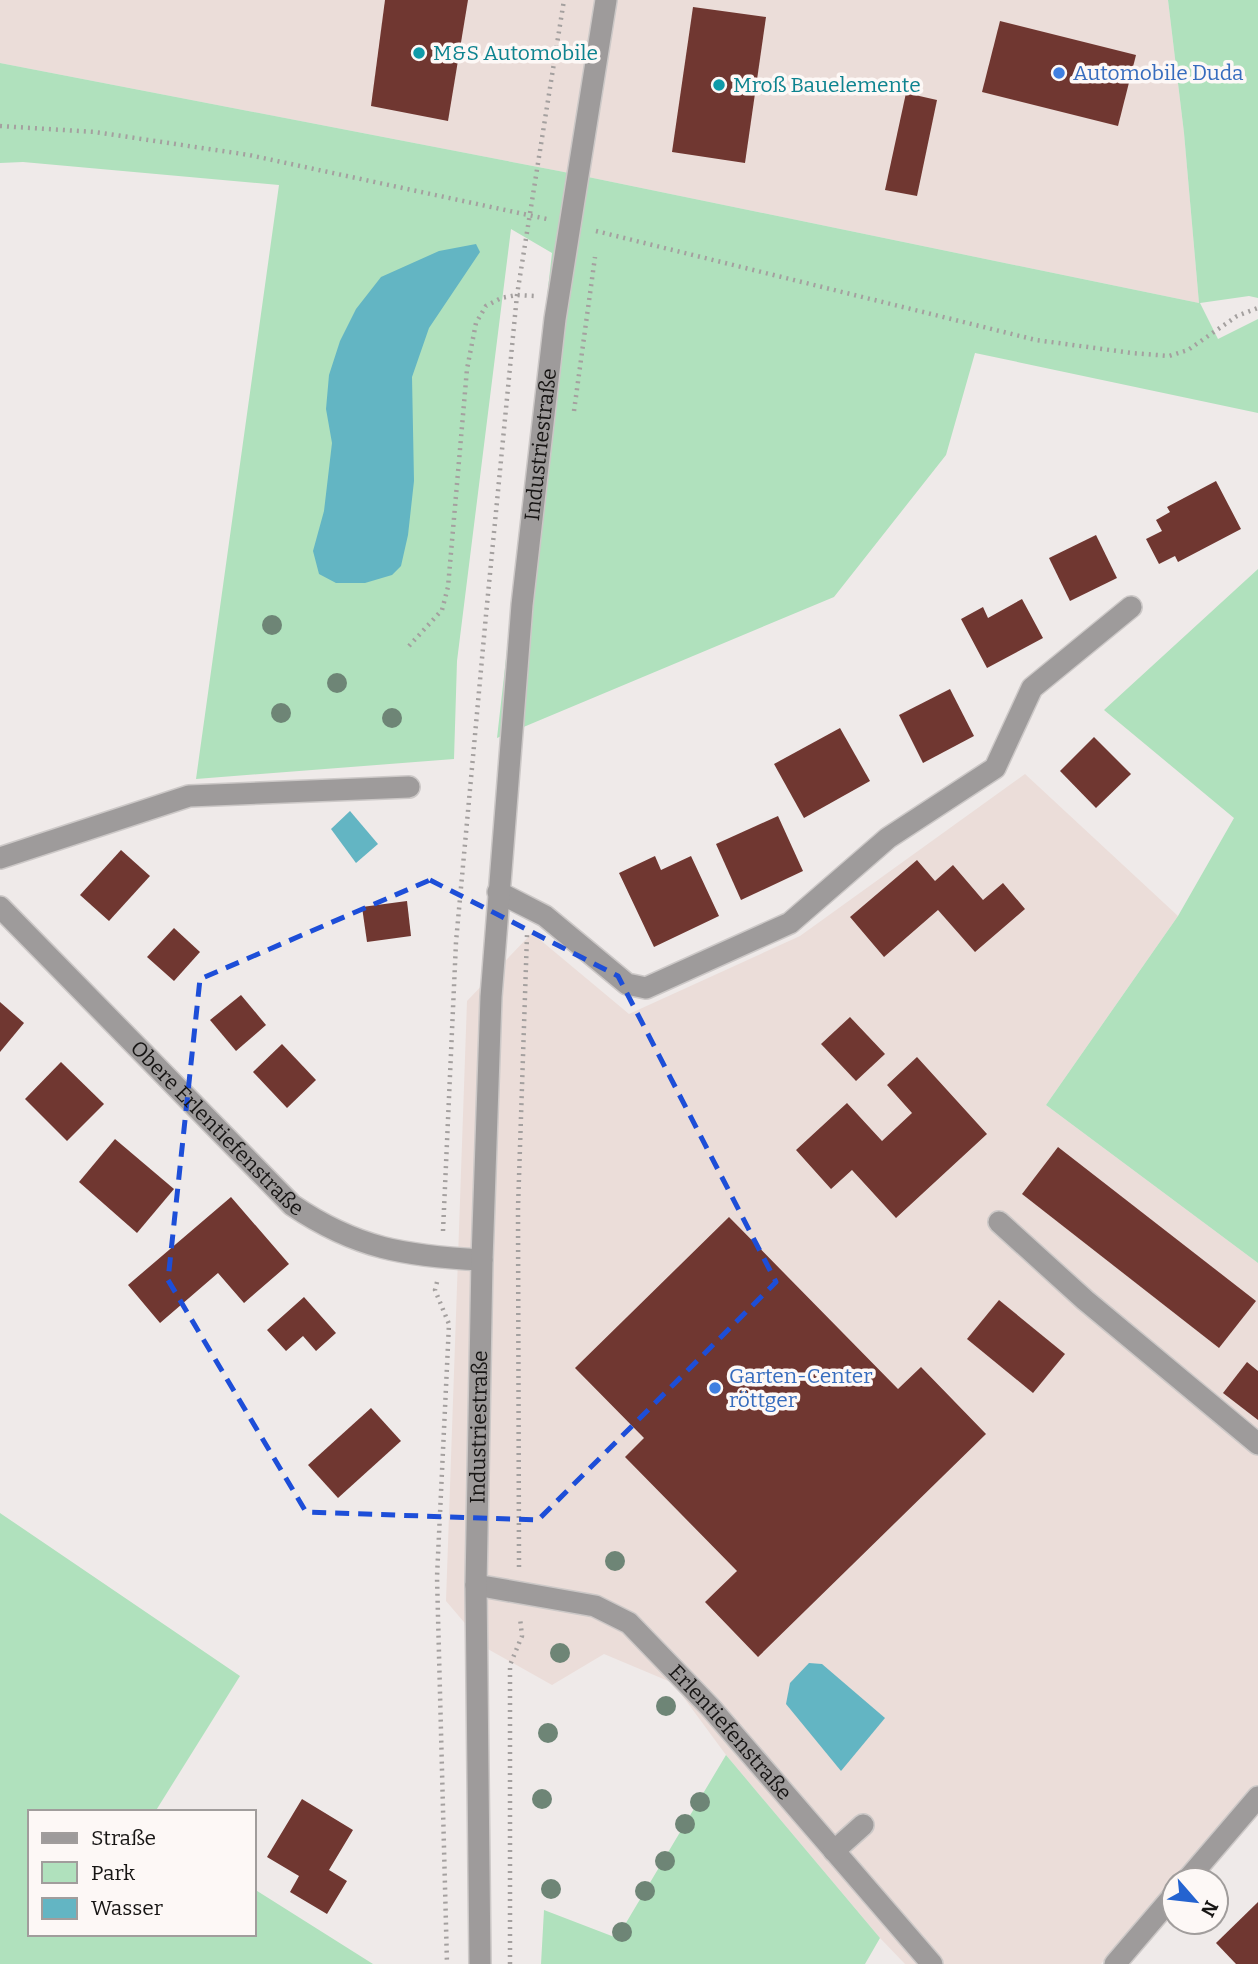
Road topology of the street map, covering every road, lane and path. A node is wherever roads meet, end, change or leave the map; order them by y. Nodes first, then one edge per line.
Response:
1 (564, 0) edge
2 (606, 0) edge
3 (0, 126) edge
4 (530, 215) junction
5 (569, 223) junction
6 (517, 295) junction
7 (559, 296) junction
8 (1258, 308) edge
9 (1131, 607) dead end
10 (409, 646) dead end
11 (408, 788) dead end
12 (0, 858) edge
13 (498, 892) junction
14 (0, 907) edge
15 (999, 1222) dead end
16 (442, 1258) junction
17 (482, 1260) junction
18 (1258, 1444) edge
19 (475, 1585) junction
20 (519, 1594) junction
21 (1258, 1797) edge
22 (863, 1825) dead end
23 (834, 1851) junction
24 (1199, 1866) edge
25 (1160, 1911) edge
26 (447, 1964) edge
27 (480, 1964) edge
28 (510, 1964) edge
29 (932, 1964) edge
30 (1115, 1964) edge

1 - 4 path
2 - 5 street, Industriestraße
3 - 4 path
4 - 5 path
4 - 6 path
5 - 7 street, Industriestraße
5 - 8 path
6 - 7 path
6 - 10 path
6 - 16 path
7 - 13 street, Industriestraße
9 - 13 street
11 - 12 street
13 - 17 street, Industriestraße
14 - 16 street, Obere Erlentiefenstraße
15 - 18 street
16 - 17 street, Obere Erlentiefenstraße
16 - 26 path
17 - 19 street, Industriestraße
19 - 20 street, Erlentiefenstraße
19 - 27 street, Industriestraße
20 - 23 street, Erlentiefenstraße
20 - 28 path
21 - 24 street
22 - 23 street
23 - 29 street, Erlentiefenstraße
25 - 30 street

